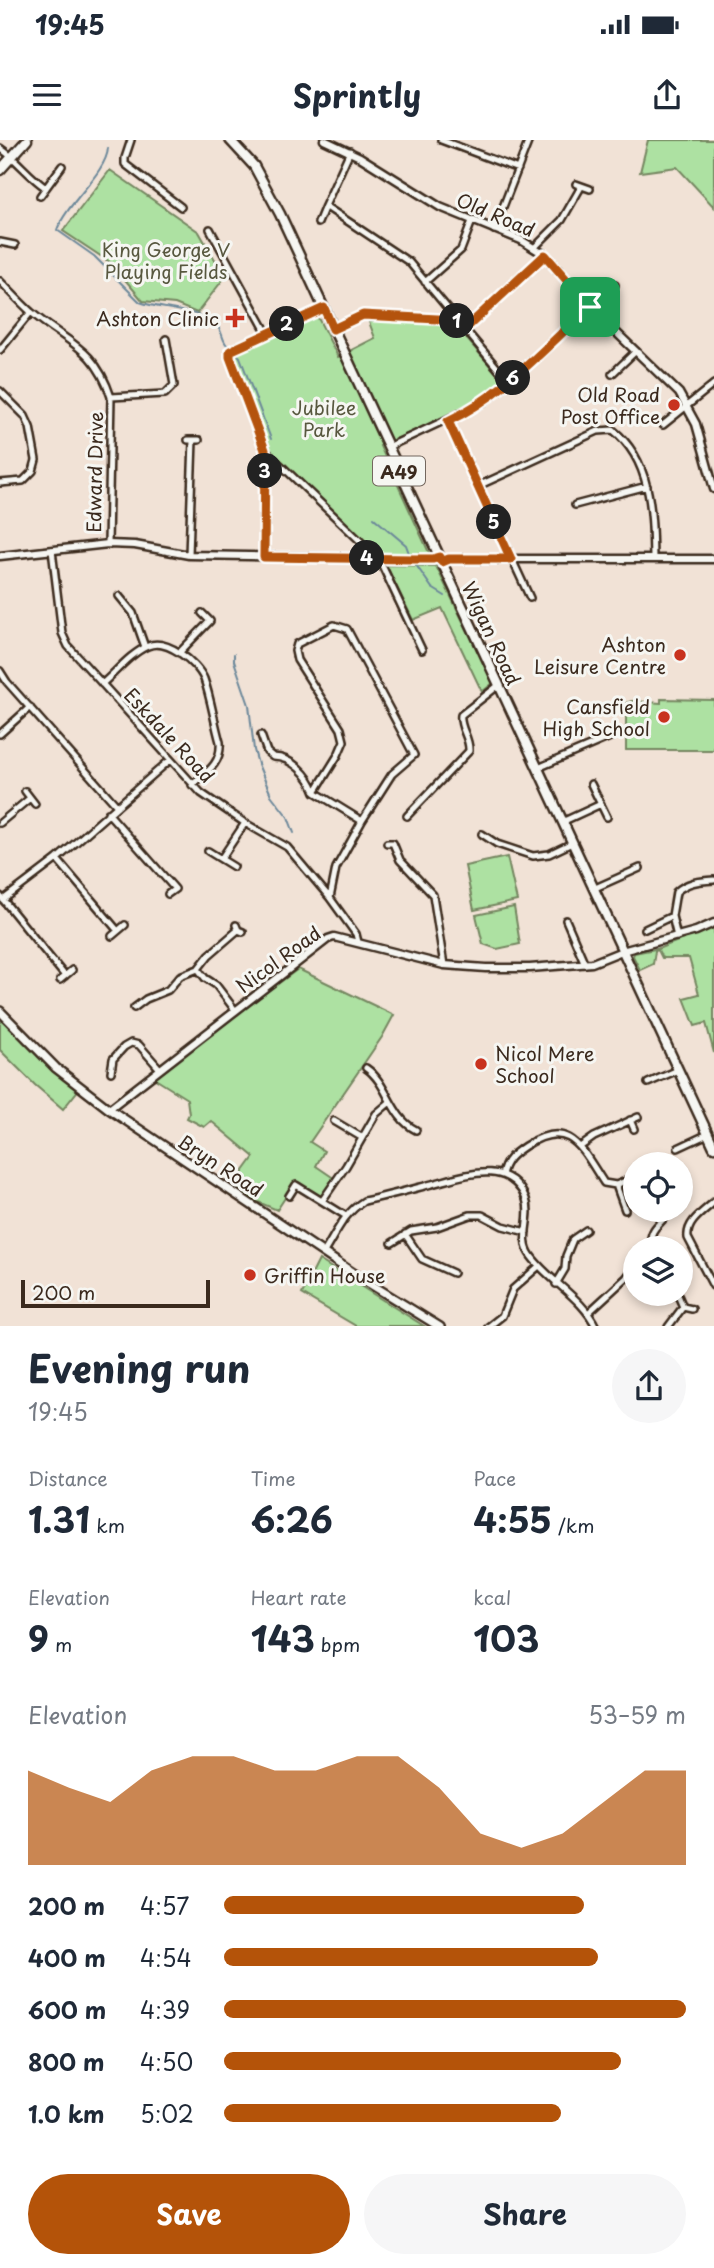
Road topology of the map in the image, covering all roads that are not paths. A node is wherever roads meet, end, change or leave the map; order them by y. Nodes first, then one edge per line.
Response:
1 (27, 140) edge
2 (131, 140) edge
3 (229, 140) edge
4 (324, 140) edge
5 (441, 140) edge
6 (529, 140) edge
7 (0, 148) edge
8 (350, 151) junction
9 (13, 156) junction
10 (62, 166) dead end
11 (518, 169) junction
12 (0, 170) edge
13 (46, 188) junction
14 (590, 189) dead end
15 (40, 196) dead end
16 (181, 206) dead end
17 (325, 206) junction
18 (472, 221) junction
19 (318, 223) dead end
20 (210, 229) dead end
21 (494, 230) junction
22 (0, 242) edge
23 (15, 244) dead end
24 (535, 247) junction
25 (545, 255) junction
26 (0, 281) edge
27 (425, 282) junction
28 (615, 285) dead end
29 (590, 307) junction
30 (324, 308) junction
31 (31, 312) junction
32 (456, 320) junction
33 (333, 329) junction
34 (465, 329) junction
35 (267, 333) junction
36 (166, 339) dead end
37 (0, 350) edge
38 (636, 351) junction
39 (612, 374) dead end
40 (509, 382) junction
41 (714, 384) edge
42 (0, 391) edge
43 (111, 397) junction
44 (687, 405) junction
45 (448, 421) junction
46 (663, 425) dead end
47 (193, 440) dead end
48 (388, 447) junction
49 (265, 450) junction
50 (0, 483) edge
51 (478, 486) junction
52 (647, 486) junction
53 (714, 489) edge
54 (575, 505) dead end
55 (108, 544) junction
56 (52, 550) junction
57 (189, 555) junction
58 (0, 556) edge
59 (264, 557) junction
60 (653, 558) junction
61 (379, 559) junction
62 (441, 559) junction
63 (511, 559) junction
64 (714, 559) edge
65 (119, 596) dead end
66 (530, 598) dead end
67 (202, 613) dead end
68 (145, 647) junction
69 (422, 650) dead end
70 (179, 653) junction
71 (0, 671) edge
72 (102, 684) junction
73 (499, 685) junction
74 (30, 707) junction
75 (0, 734) edge
76 (614, 735) dead end
77 (264, 738) dead end
78 (170, 760) junction
79 (538, 768) junction
80 (591, 784) dead end
81 (192, 785) junction
82 (25, 791) dead end
83 (315, 792) junction
84 (30, 797) junction
85 (35, 804) dead end
86 (601, 804) junction
87 (117, 806) junction
88 (108, 813) junction
89 (407, 816) dead end
90 (607, 817) dead end
91 (362, 821) junction
92 (562, 822) junction
93 (0, 823) edge
94 (245, 823) junction
95 (482, 834) dead end
96 (387, 843) dead end
97 (572, 843) junction
98 (208, 851) dead end
99 (57, 859) junction
100 (221, 859) junction
101 (234, 867) dead end
102 (640, 868) dead end
103 (714, 880) edge
104 (593, 888) junction
105 (168, 894) dead end
106 (1, 898) edge
107 (330, 898) junction
108 (672, 916) junction
109 (566, 920) dead end
110 (714, 923) edge
111 (125, 925) dead end
112 (239, 929) dead end
113 (645, 929) dead end
114 (118, 930) junction
115 (569, 930) junction
116 (560, 933) dead end
117 (112, 936) dead end
118 (677, 937) junction
119 (358, 943) junction
120 (622, 951) junction
121 (585, 964) junction
122 (444, 965) junction
123 (198, 969) junction
124 (72, 970) dead end
125 (134, 1008) dead end
126 (235, 1010) junction
127 (0, 1012) edge
128 (366, 1068) dead end
129 (160, 1069) junction
130 (678, 1069) junction
131 (111, 1072) dead end
132 (648, 1083) dead end
133 (390, 1102) junction
134 (108, 1109) junction
135 (638, 1117) dead end
136 (335, 1120) dead end
137 (630, 1120) junction
138 (634, 1129) dead end
139 (416, 1130) dead end
140 (710, 1130) edge
141 (361, 1137) junction
142 (580, 1147) junction
143 (714, 1147) edge
144 (678, 1148) dead end
145 (502, 1175) junction
146 (623, 1182) edge
147 (616, 1185) junction
148 (289, 1196) dead end
149 (322, 1201) junction
150 (714, 1202) edge
151 (623, 1204) edge
152 (346, 1216) junction
153 (586, 1230) dead end
154 (526, 1231) junction
155 (405, 1234) junction
156 (393, 1243) dead end
157 (324, 1252) junction
158 (539, 1266) junction
159 (453, 1273) dead end
160 (623, 1281) edge
161 (556, 1284) junction
162 (714, 1286) edge
163 (683, 1307) joint
164 (692, 1309) dead end
165 (588, 1313) junction
166 (487, 1325) edge
167 (440, 1326) edge
168 (596, 1326) edge
169 (668, 1326) edge

1 - 9 main road
2 - 16 street
3 - 30 main road, Wigan Road / A49
4 - 8 street, Old Road
5 - 11 street
6 - 11 street
7 - 9 street
8 - 17 street
8 - 18 street, Old Road
9 - 12 main road
9 - 13 street
10 - 13 street
11 - 21 street
13 - 15 street
14 - 24 street
17 - 19 street
17 - 27 street
18 - 21 street, Old Road
18 - 27 street
20 - 35 street
21 - 24 street, Old Road
22 - 23 street
24 - 25 street, Old Road
25 - 29 street, Old Road
25 - 34 street
26 - 31 street, Edward Drive
27 - 32 street
28 - 29 street
29 - 38 street, Old Road
29 - 40 street
30 - 33 main road, Wigan Road / A49
30 - 35 street
31 - 37 street
31 - 43 street, Edward Drive
32 - 33 street
32 - 34 street
33 - 48 main road, Wigan Road / A49
34 - 40 street
35 - 49 street
36 - 43 street
38 - 39 street
38 - 44 street, Old Road
40 - 45 street
41 - 44 street
42 - 50 street
43 - 55 street, Edward Drive
44 - 46 street
44 - 53 street, Old Road
45 - 48 street
45 - 51 street
47 - 57 street
48 - 62 main road, Wigan Road / A49
49 - 59 street
49 - 61 street
51 - 52 street
51 - 63 street
52 - 54 street
52 - 60 street
55 - 56 street
55 - 57 street
56 - 58 street
56 - 72 street, Eskdale Road
57 - 59 street
59 - 61 street
60 - 63 street
60 - 64 street
61 - 62 street
61 - 69 street
62 - 63 street
62 - 73 main road, Wigan Road / A49
63 - 66 street
65 - 68 street
67 - 70 street
68 - 70 street
68 - 72 street
70 - 81 street
71 - 74 street
72 - 78 street, Eskdale Road
73 - 79 main road, Wigan Road / A49
73 - 89 street
74 - 75 street
74 - 87 street
76 - 79 street
77 - 83 street
78 - 81 street, Eskdale Road
78 - 87 street
79 - 92 main road, Wigan Road / A49
80 - 86 street
81 - 94 street, Eskdale Road
82 - 84 street
83 - 91 street
83 - 91 street
84 - 85 street
84 - 93 street
86 - 90 street
86 - 92 street
87 - 88 street
88 - 99 street
88 - 105 street
91 - 107 street
92 - 97 main road, Wigan Road / A49
94 - 100 street
94 - 107 street, Eskdale Road
95 - 97 street
96 - 122 street
97 - 104 main road, Wigan Road / A49
98 - 100 street
99 - 106 street
99 - 114 street
100 - 101 street
102 - 104 street
103 - 108 street
104 - 120 main road, Wigan Road / A49
106 - 124 street
107 - 119 street, Eskdale Road
108 - 113 street
108 - 118 street
109 - 115 street
110 - 118 street
111 - 114 street
112 - 123 street
114 - 117 street
115 - 116 street
115 - 121 street
118 - 120 street
119 - 122 street, Nicol Road
119 - 126 street, Nicol Road
120 - 121 street, Nicol Road
120 - 130 main road, Wigan Road / A49
121 - 122 street, Nicol Road
123 - 125 street
123 - 126 street
126 - 129 street, Nicol Road
127 - 134 main road, Bryn Road
128 - 133 street
129 - 131 street
129 - 134 street, Nicol Road
130 - 132 street
130 - 140 main road, Wigan Road / A49
133 - 139 street
133 - 141 street
134 - 157 main road, Bryn Road
135 - 137 street
136 - 141 street
137 - 138 street
137 - 142 street
140 - 143 main road, Wigan Road / A49
140 - 144 street
141 - 149 street
142 - 145 street
142 - 147 street
145 - 152 street
145 - 154 street
146 - 147 street
147 - 151 street
148 - 149 street
149 - 152 street
150 - 162 street
152 - 157 street
153 - 161 street
154 - 155 street
154 - 158 street
155 - 156 street
155 - 159 street
157 - 167 main road, Bryn Road
158 - 161 street
158 - 166 street
160 - 165 street
161 - 165 street
163 - 164 street
163 - 169 street
165 - 168 street

